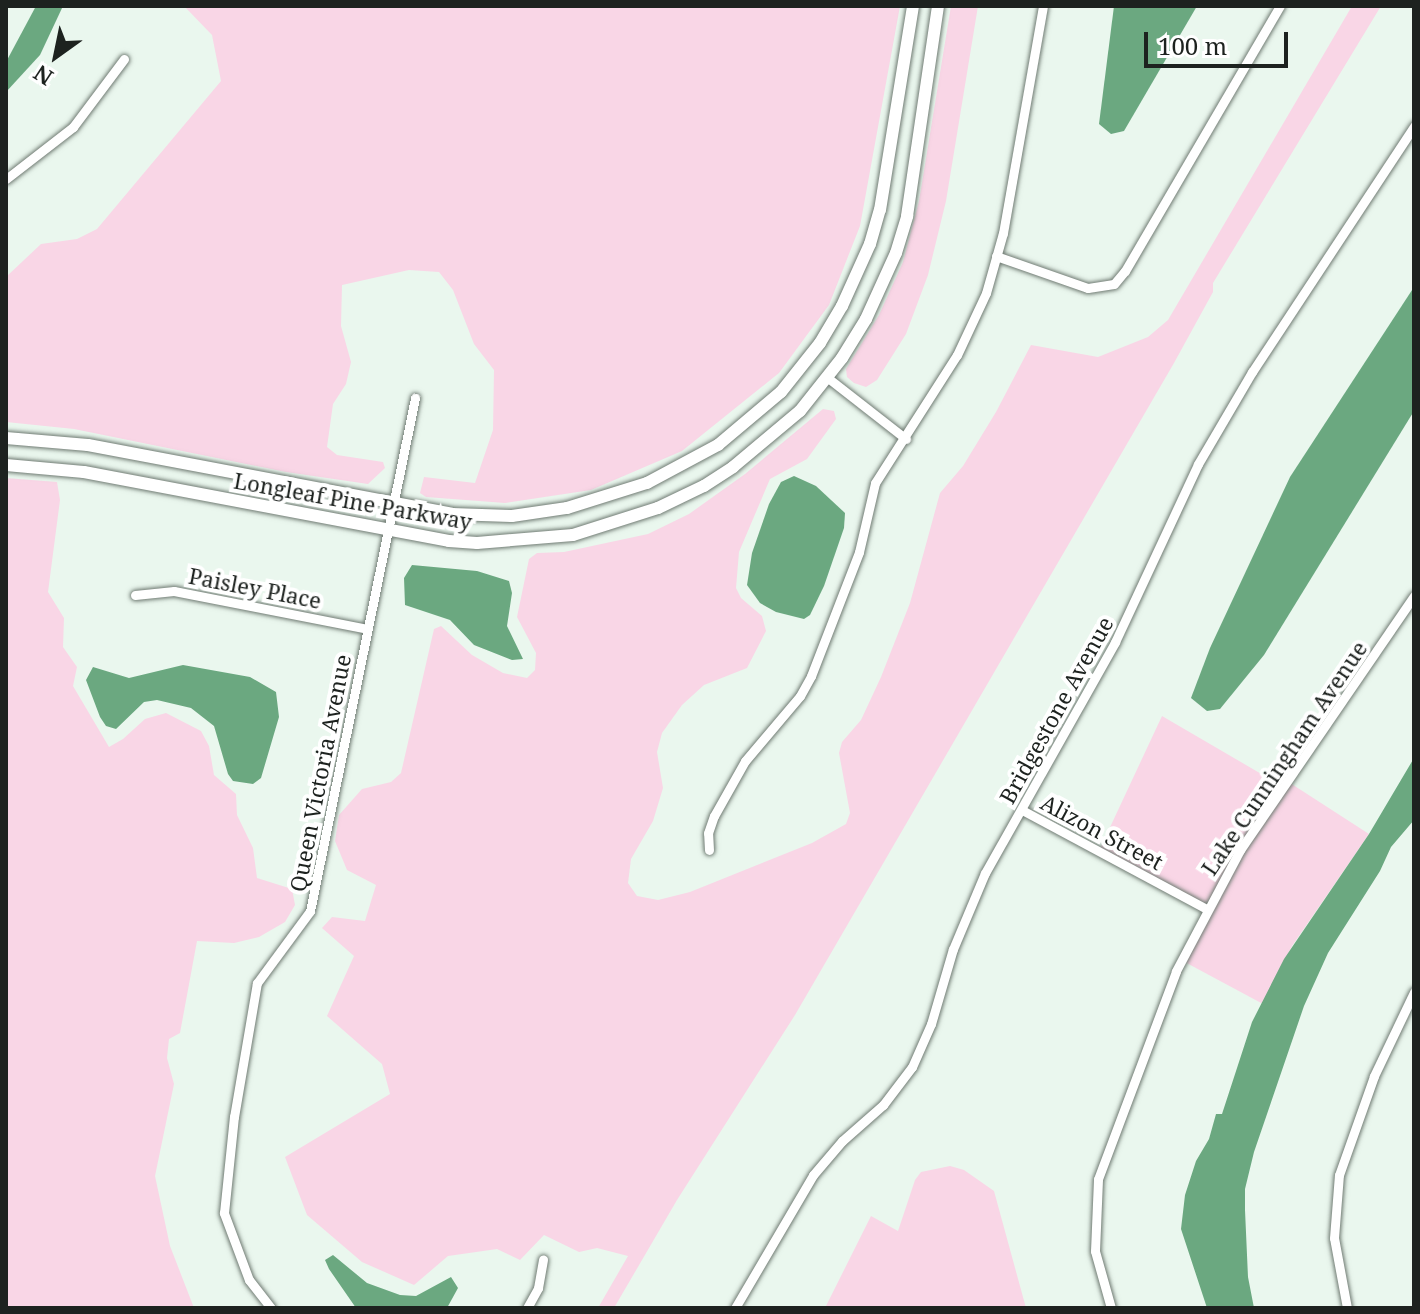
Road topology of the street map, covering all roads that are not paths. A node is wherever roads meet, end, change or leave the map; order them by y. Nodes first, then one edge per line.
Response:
1 (913, 6) edge
2 (938, 6) edge
3 (1043, 6) edge
4 (1280, 6) edge
5 (124, 59) dead end
6 (1414, 126) edge
7 (6, 179) edge
8 (996, 256) junction
9 (828, 378) junction
10 (415, 398) dead end
11 (6, 438) edge
12 (906, 439) junction
13 (6, 465) edge
14 (395, 505) junction
15 (389, 530) junction
16 (135, 595) dead end
17 (1414, 596) edge
18 (367, 629) junction
19 (1022, 810) junction
20 (709, 850) dead end
21 (1207, 909) junction
22 (1414, 992) edge
23 (543, 1259) dead end
24 (271, 1308) edge
25 (527, 1308) edge
26 (735, 1308) edge
27 (1111, 1308) edge
28 (1347, 1308) edge

1 - 14 main road, Longleaf Pine Parkway
2 - 9 main road, Longleaf Pine Parkway
3 - 8 street
4 - 8 street
5 - 7 street
6 - 19 street, Bridgestone Avenue
8 - 12 street
9 - 12 street
9 - 15 main road, Longleaf Pine Parkway
10 - 14 street, Queen Victoria Avenue
11 - 14 main road, Longleaf Pine Parkway
12 - 20 street
13 - 15 main road, Longleaf Pine Parkway
14 - 15 street, Queen Victoria Avenue
15 - 18 street, Queen Victoria Avenue
16 - 18 street, Paisley Place
17 - 21 street, Lake Cunningham Avenue
18 - 24 street, Queen Victoria Avenue
19 - 21 street, Alizon Street
19 - 26 street, Bridgestone Avenue
21 - 27 street, Lake Cunningham Avenue
22 - 28 street
23 - 25 street

